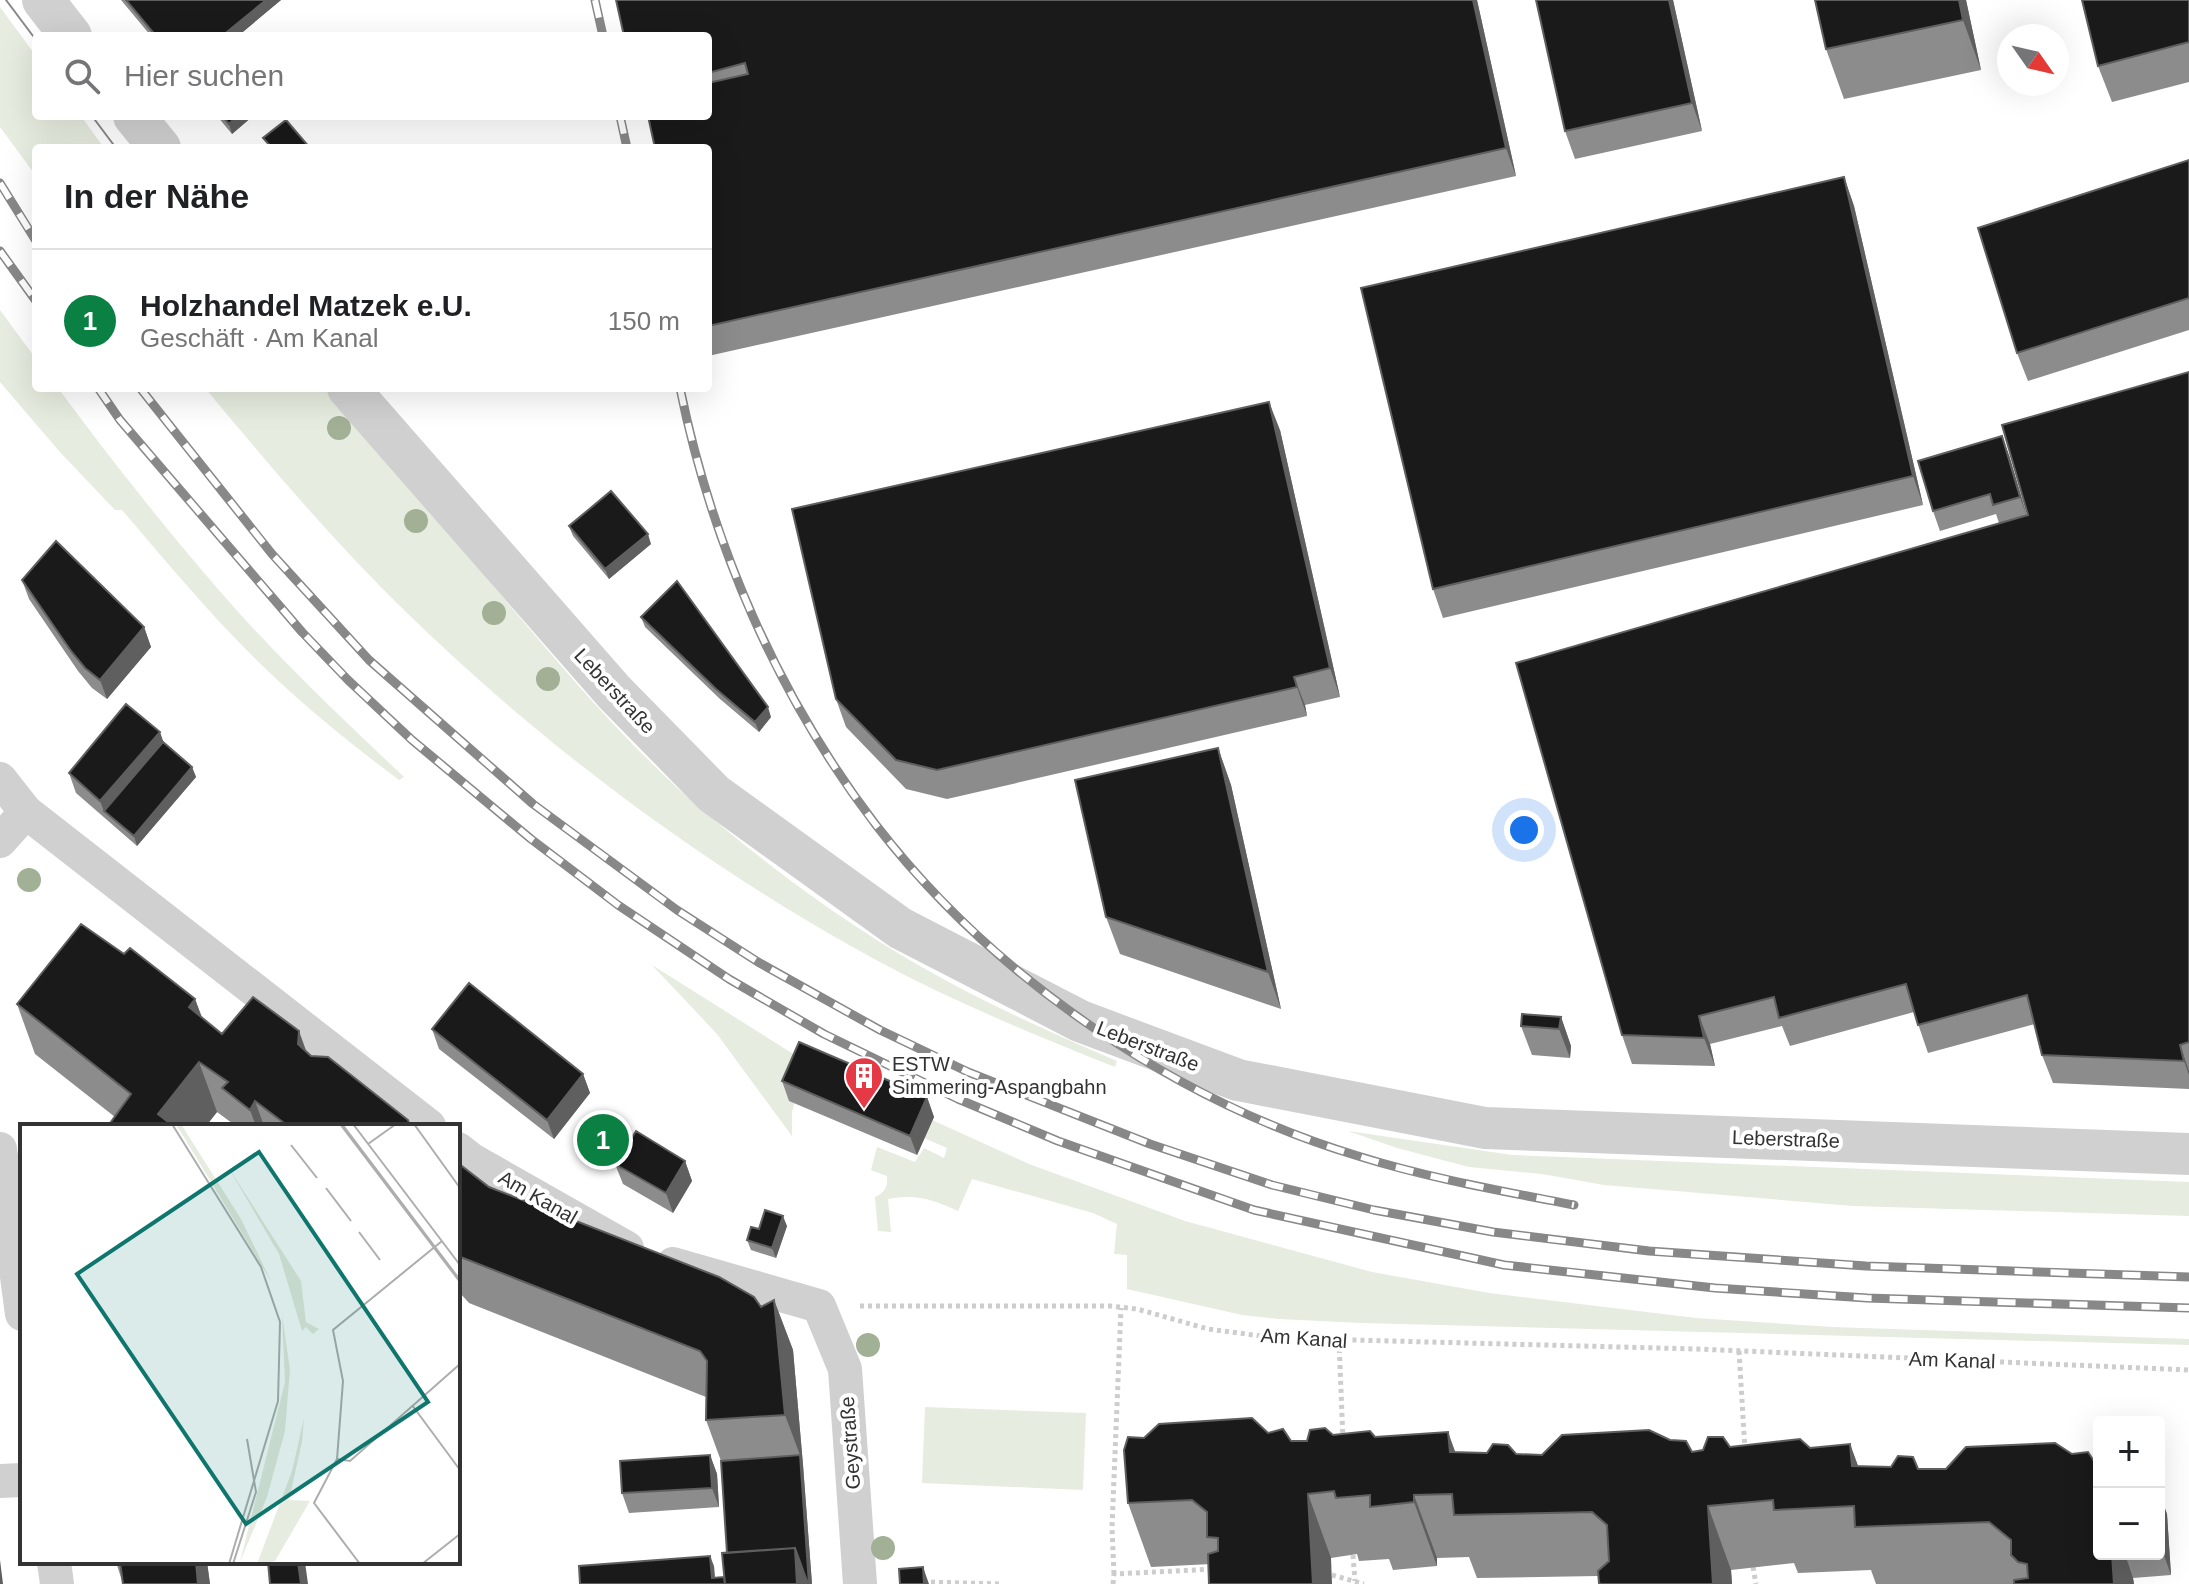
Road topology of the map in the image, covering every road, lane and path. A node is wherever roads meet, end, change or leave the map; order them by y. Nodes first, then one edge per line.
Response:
1 (43, 0) edge
2 (68, 32) edge
3 (137, 120) edge
4 (157, 144) edge
5 (352, 392) edge
6 (0, 779) edge
7 (26, 812) junction
8 (0, 841) edge
9 (426, 1124) edge
10 (0, 1149) edge
11 (460, 1151) edge
12 (2189, 1154) edge
13 (20, 1299) edge
14 (819, 1306) junction
15 (1121, 1308) junction
16 (1339, 1341) junction
17 (1739, 1351) junction
18 (2189, 1370) edge
19 (1344, 1446) edge
20 (1746, 1457) edge
21 (20, 1480) edge
22 (0, 1481) edge
23 (1353, 1555) edge
24 (54, 1564) edge
25 (1753, 1567) edge
26 (1222, 1569) edge
27 (1114, 1574) junction
28 (1332, 1575) dead end
29 (1347, 1581) edge
30 (1355, 1581) junction
31 (860, 1582) edge
32 (57, 1584) edge
33 (1002, 1584) edge
34 (1113, 1584) edge
35 (1364, 1584) edge
36 (1756, 1584) edge

1 - 2 street
3 - 4 street
5 - 12 street, Leberstraße
6 - 7 street
7 - 8 street
7 - 9 street
10 - 13 street
11 - 14 street, Am Kanal
14 - 15 path, Am Kanal
14 - 31 street, Geystraße
15 - 16 path, Am Kanal
15 - 27 path
16 - 17 path, Am Kanal
16 - 19 path
17 - 18 path, Am Kanal
17 - 20 path
21 - 22 street
23 - 30 path
24 - 32 street
25 - 36 path
26 - 27 path
27 - 34 path
28 - 29 path
29 - 30 path
30 - 35 path
31 - 33 path

